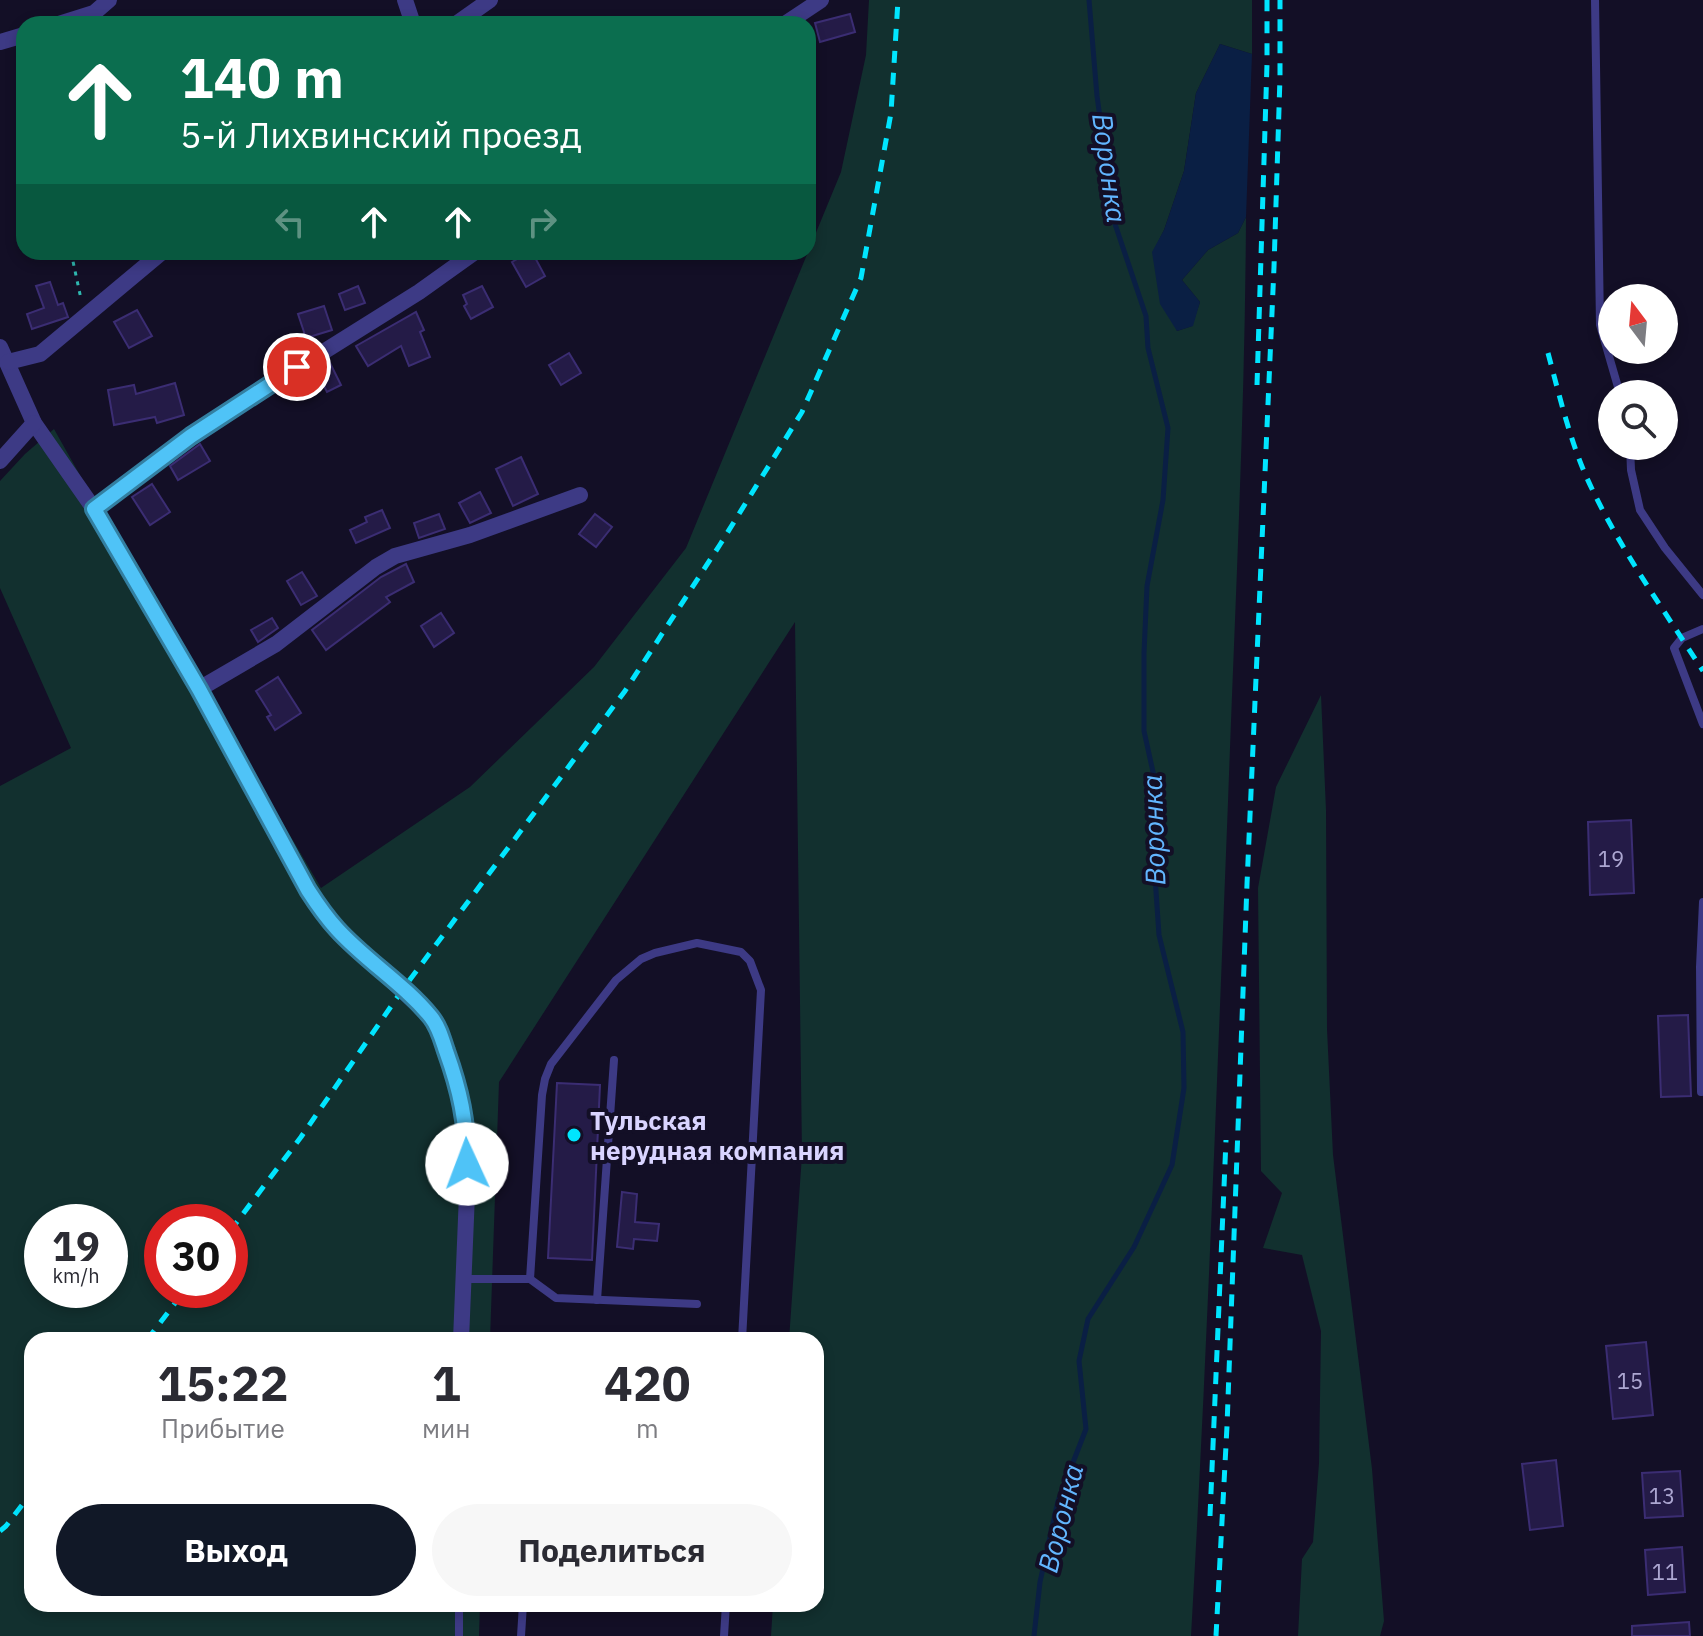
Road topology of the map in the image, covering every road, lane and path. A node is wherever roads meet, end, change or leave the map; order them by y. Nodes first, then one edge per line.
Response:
1 (109, 0) edge
2 (490, 0) edge
3 (1595, 0) edge
4 (819, 1) edge
5 (84, 16) edge
6 (467, 16) edge
7 (797, 16) edge
8 (73, 260) edge
9 (152, 260) edge
10 (464, 260) edge
11 (84, 317) junction
12 (4, 354) edge
13 (1616, 380) edge
14 (34, 423) junction
15 (1631, 460) edge
16 (0, 461) edge
17 (580, 495) dead end
18 (94, 509) junction
19 (1703, 595) edge
20 (1703, 629) edge
21 (199, 689) junction
22 (1703, 724) edge
23 (1703, 902) edge
24 (614, 1060) dead end
25 (1701, 1092) dead end
26 (463, 1279) junction
27 (530, 1279) junction
28 (597, 1300) junction
29 (697, 1304) dead end
30 (461, 1332) edge
31 (742, 1332) edge
32 (459, 1612) edge
33 (522, 1612) edge
34 (726, 1612) edge
35 (459, 1636) edge
36 (521, 1636) edge
37 (724, 1636) edge

1 - 5 street
2 - 6 street
3 - 13 lane
4 - 7 street
8 - 11 path
9 - 11 street
10 - 18 street
11 - 12 street
12 - 14 street
14 - 16 street
14 - 18 street
15 - 19 lane
17 - 21 street
18 - 21 street
20 - 22 lane
21 - 26 street
23 - 25 lane
24 - 28 lane
26 - 27 lane
26 - 30 street
27 - 28 lane
27 - 31 lane
28 - 29 lane
32 - 35 lane
33 - 36 lane
34 - 37 lane

